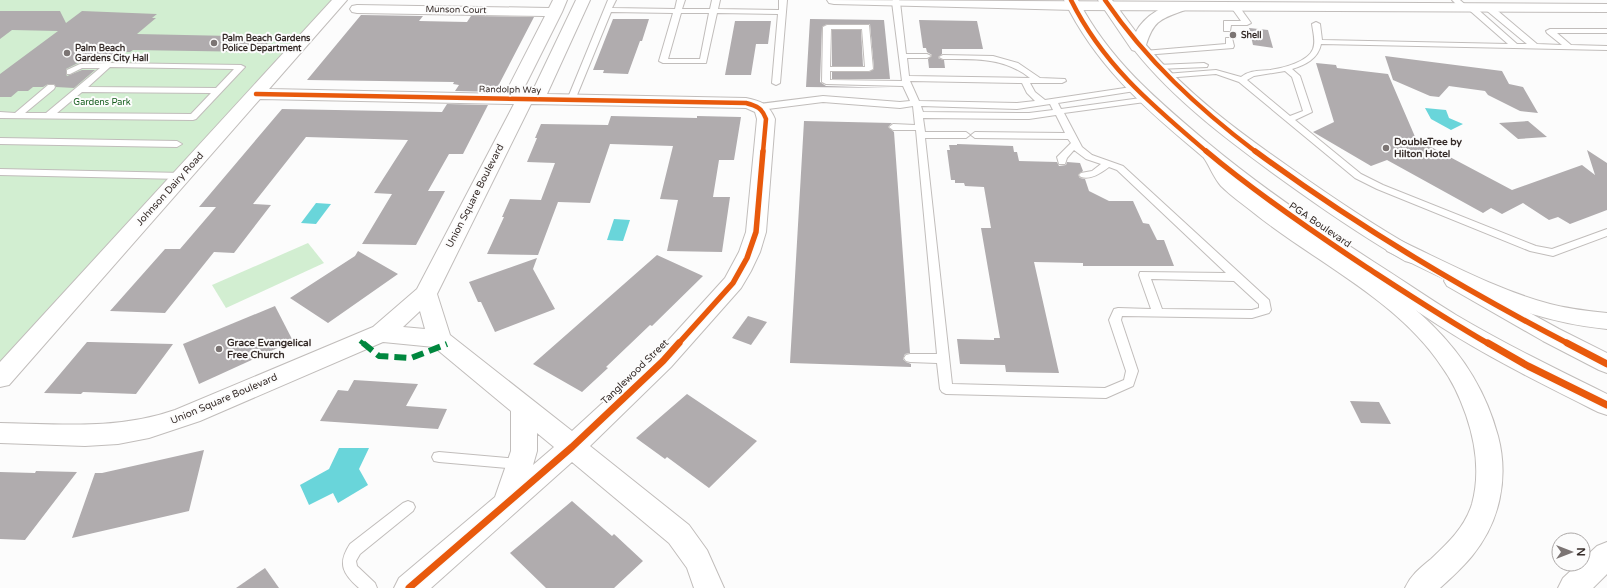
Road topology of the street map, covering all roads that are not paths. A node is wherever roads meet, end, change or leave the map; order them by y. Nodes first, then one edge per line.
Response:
1 (340, 0) edge
2 (583, 0) edge
3 (612, 0) edge
4 (681, 0) edge
5 (716, 0) edge
6 (783, 0) edge
7 (834, 0) edge
8 (896, 2) junction
9 (1073, 3) edge
10 (1107, 3) edge
11 (1472, 5) edge
12 (558, 6) edge
13 (1180, 7) junction
14 (1235, 7) junction
15 (1607, 8) edge
16 (357, 9) dead end
17 (608, 10) junction
18 (677, 11) junction
19 (713, 11) junction
20 (782, 12) junction
21 (1316, 24) dead end
22 (1227, 29) dead end
23 (1607, 32) edge
24 (1229, 40) dead end
25 (1318, 42) junction
26 (1515, 46) junction
27 (1534, 46) junction
28 (1569, 47) junction
29 (1607, 48) edge
30 (1141, 50) junction
31 (903, 56) junction
32 (927, 56) dead end
33 (943, 57) dead end
34 (108, 65) junction
35 (1286, 68) junction
36 (826, 69) junction
37 (70, 72) dead end
38 (1161, 72) junction
39 (1246, 77) junction
40 (1024, 80) junction
41 (1037, 80) junction
42 (906, 81) junction
43 (1062, 81) dead end
44 (776, 83) dead end
45 (51, 87) dead end
46 (80, 89) junction
47 (218, 91) junction
48 (1140, 93) junction
49 (256, 94) junction
50 (524, 99) junction
51 (571, 100) junction
52 (1049, 102) junction
53 (916, 103) junction
54 (761, 108) junction
55 (1060, 113) junction
56 (0, 115) edge
57 (17, 115) junction
58 (49, 115) junction
59 (919, 115) junction
60 (1289, 119) junction
61 (894, 127) dead end
62 (920, 132) junction
63 (1073, 140) junction
64 (0, 141) edge
65 (177, 144) dead end
66 (1213, 158) junction
67 (1062, 162) dead end
68 (1108, 164) junction
69 (0, 172) edge
70 (1084, 175) dead end
71 (182, 176) junction
72 (1607, 232) edge
73 (1394, 246) junction
74 (1237, 277) junction
75 (426, 294) junction
76 (1158, 312) junction
77 (1607, 321) edge
78 (381, 333) junction
79 (440, 339) junction
80 (910, 358) dead end
81 (943, 359) junction
82 (1607, 364) edge
83 (0, 378) edge
84 (1607, 405) edge
85 (524, 408) junction
86 (0, 433) edge
87 (572, 447) junction
88 (439, 457) dead end
89 (520, 464) junction
90 (506, 503) junction
91 (408, 507) dead end
92 (1607, 555) edge
93 (370, 588) edge
94 (409, 588) edge
95 (709, 588) edge
96 (1420, 588) edge
97 (1573, 588) edge

1 - 49 main road, Johnson Dairy Road
2 - 50 main road
3 - 17 lane
4 - 18 lane
5 - 19 lane
6 - 20 lane
7 - 8 main road
8 - 9 main road
8 - 31 lane
9 - 10 main road
9 - 48 main road, PGA Boulevard
10 - 13 main road
10 - 30 main road
11 - 14 main road
11 - 15 main road
11 - 26 lane
11 - 27 lane
12 - 16 main road, Munson Court
12 - 50 main road
13 - 14 main road
13 - 30 main road
14 - 22 lane
17 - 18 lane
17 - 51 lane
18 - 19 lane
18 - 19 lane
19 - 20 lane
20 - 44 lane
21 - 25 lane
23 - 28 lane
24 - 30 lane
25 - 26 lane
25 - 35 lane
26 - 27 lane
27 - 28 lane
28 - 29 lane
30 - 38 main road
31 - 32 lane
31 - 42 lane
33 - 41 lane
34 - 37 lane
34 - 46 lane
34 - 47 lane
35 - 39 lane
35 - 60 lane
36 - 36 lane
36 - 42 lane
38 - 39 lane
38 - 39 lane
38 - 73 main road
39 - 60 lane
40 - 41 lane
40 - 42 lane
40 - 52 lane
41 - 43 lane
42 - 53 lane
45 - 57 lane
46 - 47 lane
46 - 58 lane
47 - 58 lane
48 - 52 lane
48 - 55 lane
48 - 66 main road, PGA Boulevard
49 - 50 main road, Randolph Way
49 - 71 main road, Johnson Dairy Road
50 - 51 main road, Randolph Way
50 - 75 main road, Union Square Boulevard
51 - 54 main road, Randolph Way
52 - 53 lane
52 - 55 lane
53 - 54 lane
53 - 59 lane
54 - 87 main road, Tanglewood Street
55 - 59 lane
55 - 63 lane
56 - 57 lane
57 - 58 lane
59 - 62 lane
60 - 72 lane
61 - 62 lane
62 - 63 lane
62 - 81 lane
63 - 67 lane
63 - 68 lane
64 - 65 lane
66 - 84 main road, PGA Boulevard
66 - 96 main road
68 - 70 lane
68 - 74 lane
69 - 71 lane
71 - 83 main road, Johnson Dairy Road
73 - 77 main road
73 - 82 main road
74 - 76 lane
74 - 76 lane
75 - 78 main road
75 - 79 main road
76 - 81 lane
78 - 79 main road, Union Square Boulevard
78 - 86 main road, Union Square Boulevard
79 - 85 main road
80 - 81 lane
85 - 87 main road
85 - 89 main road
87 - 90 main road, Tanglewood Street
87 - 95 main road
88 - 89 lane
89 - 90 main road
90 - 94 main road, Tanglewood Street
91 - 93 lane
92 - 97 main road

